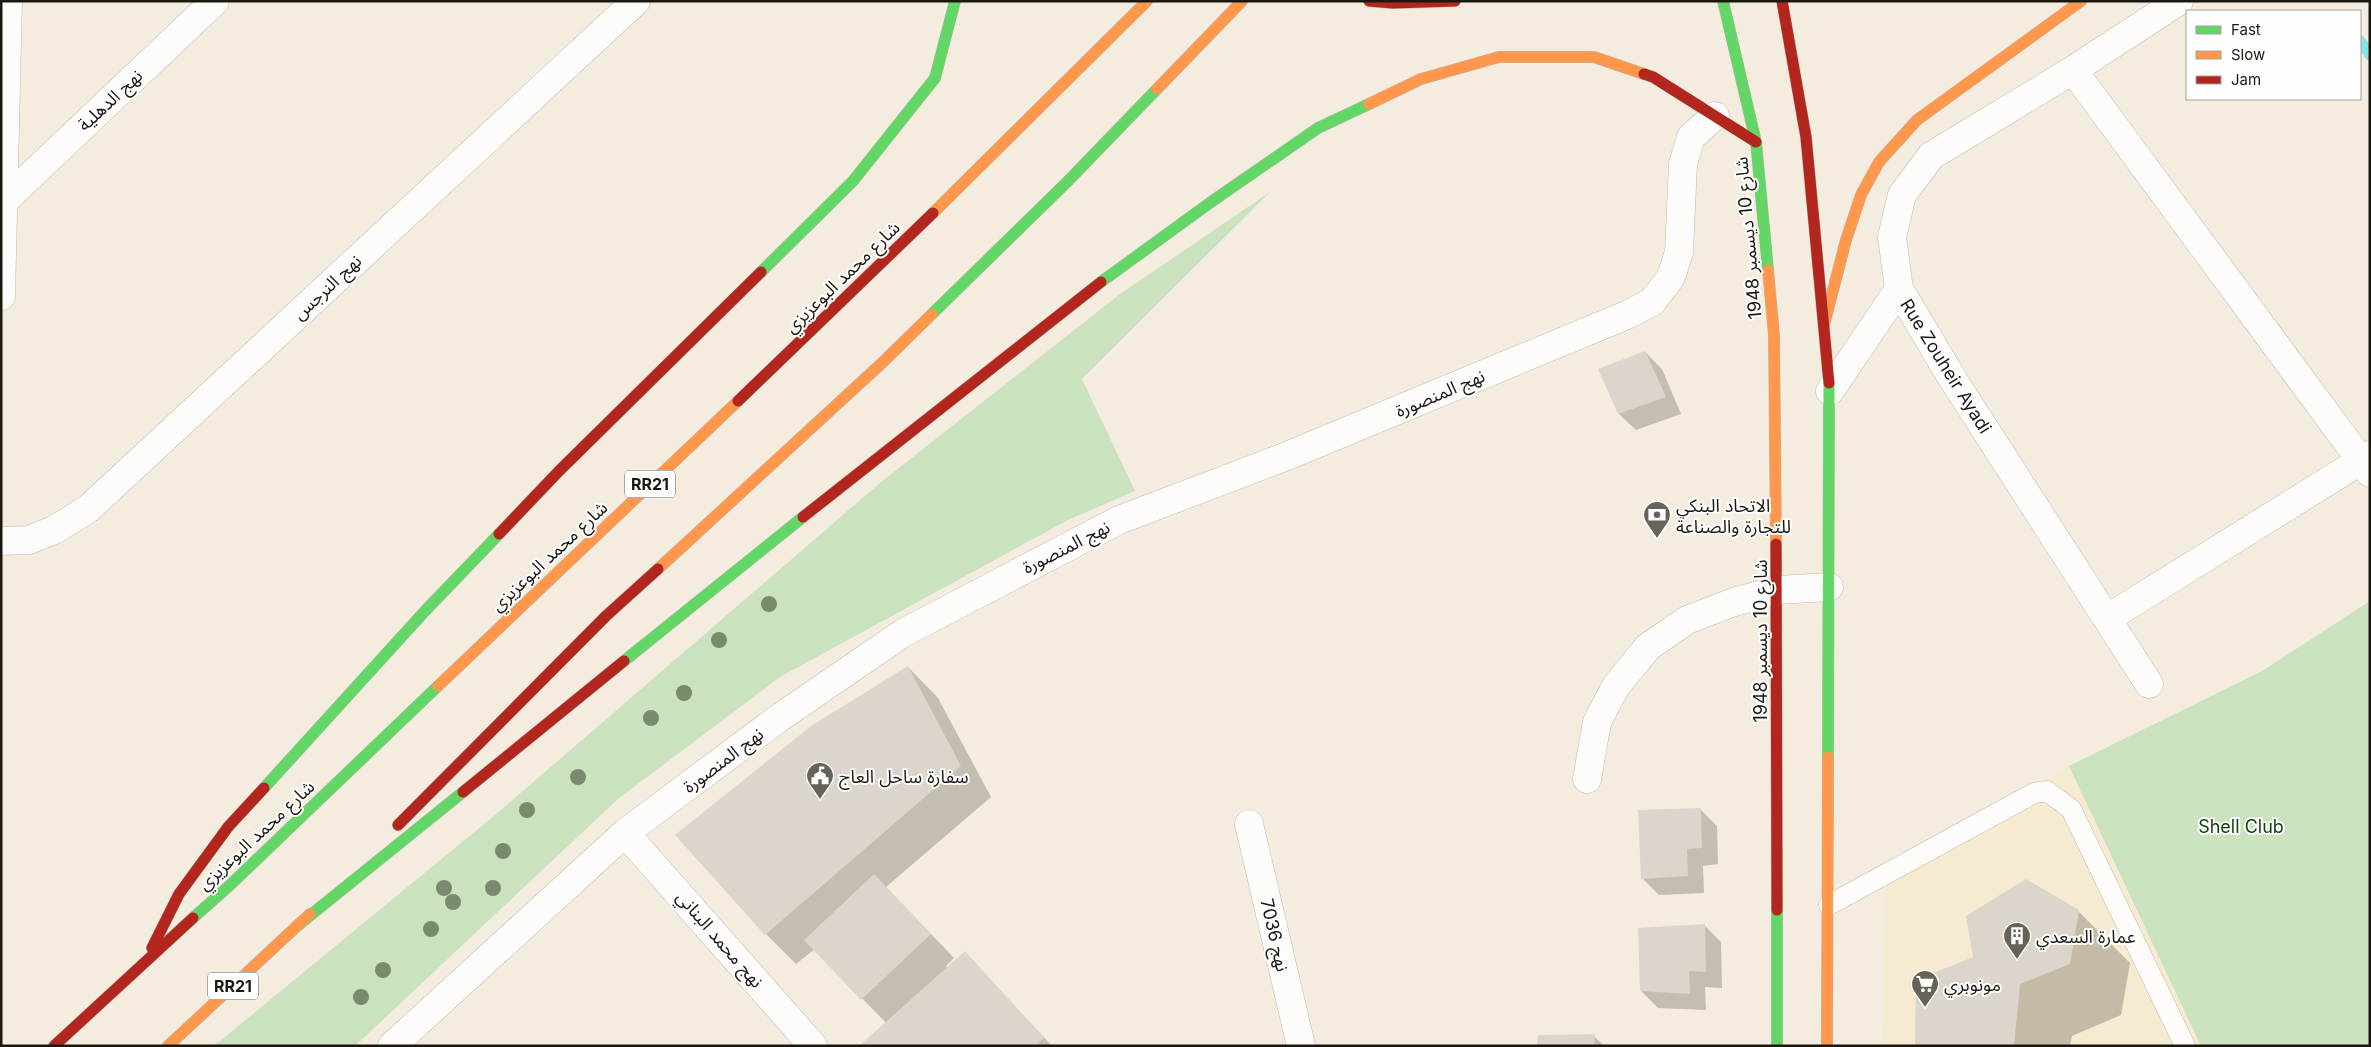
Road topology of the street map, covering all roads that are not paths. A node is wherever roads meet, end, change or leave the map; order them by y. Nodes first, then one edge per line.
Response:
1 (8, 1) edge
2 (216, 1) edge
3 (636, 1) edge
4 (954, 1) edge
5 (1148, 1) edge
6 (1242, 1) edge
7 (1369, 1) edge
8 (1456, 1) edge
9 (1723, 1) edge
10 (1782, 1) edge
11 (2081, 1) edge
12 (2179, 1) edge
13 (2073, 70) junction
14 (1715, 116) junction
15 (1756, 142) junction
16 (4, 200) junction
17 (1899, 289) junction
18 (1, 296) edge
19 (1824, 324) junction
20 (1830, 391) junction
21 (2367, 463) edge
22 (1, 541) edge
23 (1828, 587) junction
24 (1777, 590) junction
25 (2108, 618) junction
26 (2148, 684) dead end
27 (1587, 779) dead end
28 (1249, 824) dead end
29 (625, 833) junction
30 (388, 835) dead end
31 (374, 849) dead end
32 (1829, 905) junction
33 (297, 926) junction
34 (145, 960) junction
35 (54, 1046) edge
36 (168, 1046) edge
37 (392, 1046) edge
38 (813, 1046) edge
39 (1301, 1046) edge
40 (1777, 1046) edge
41 (1827, 1046) edge
42 (2185, 1046) edge

1 - 16 street
2 - 16 street, نهج الدهلية
3 - 22 street, نهج النرجس
4 - 34 main road
5 - 34 main road, شارع محمد البوعزيزي / RR21
6 - 30 main road
7 - 8 main road
9 - 15 main road, شارع 10 ديسمبر 1948
10 - 19 main road
11 - 19 main road
12 - 13 street, Rue Zouheir Ayadi
13 - 17 street, Rue Zouheir Ayadi
13 - 21 street
14 - 15 main road
14 - 29 street, نهج المنصورة
14 - 33 main road
15 - 24 main road, شارع 10 ديسمبر 1948
16 - 18 street
17 - 20 street
17 - 25 street, Rue Zouheir Ayadi
19 - 20 main road
20 - 23 main road
21 - 25 street
23 - 24 street
23 - 32 main road
24 - 27 street
24 - 40 main road, شارع 10 ديسمبر 1948
25 - 26 street, Rue Zouheir Ayadi
28 - 39 street, نهج 7036
29 - 37 street, نهج المنصورة
29 - 38 street, نهج محمد البناني
31 - 33 main road, RR21
32 - 41 main road
32 - 42 lane
33 - 36 main road, RR21
34 - 35 main road, شارع محمد البوعزيزي / RR21

